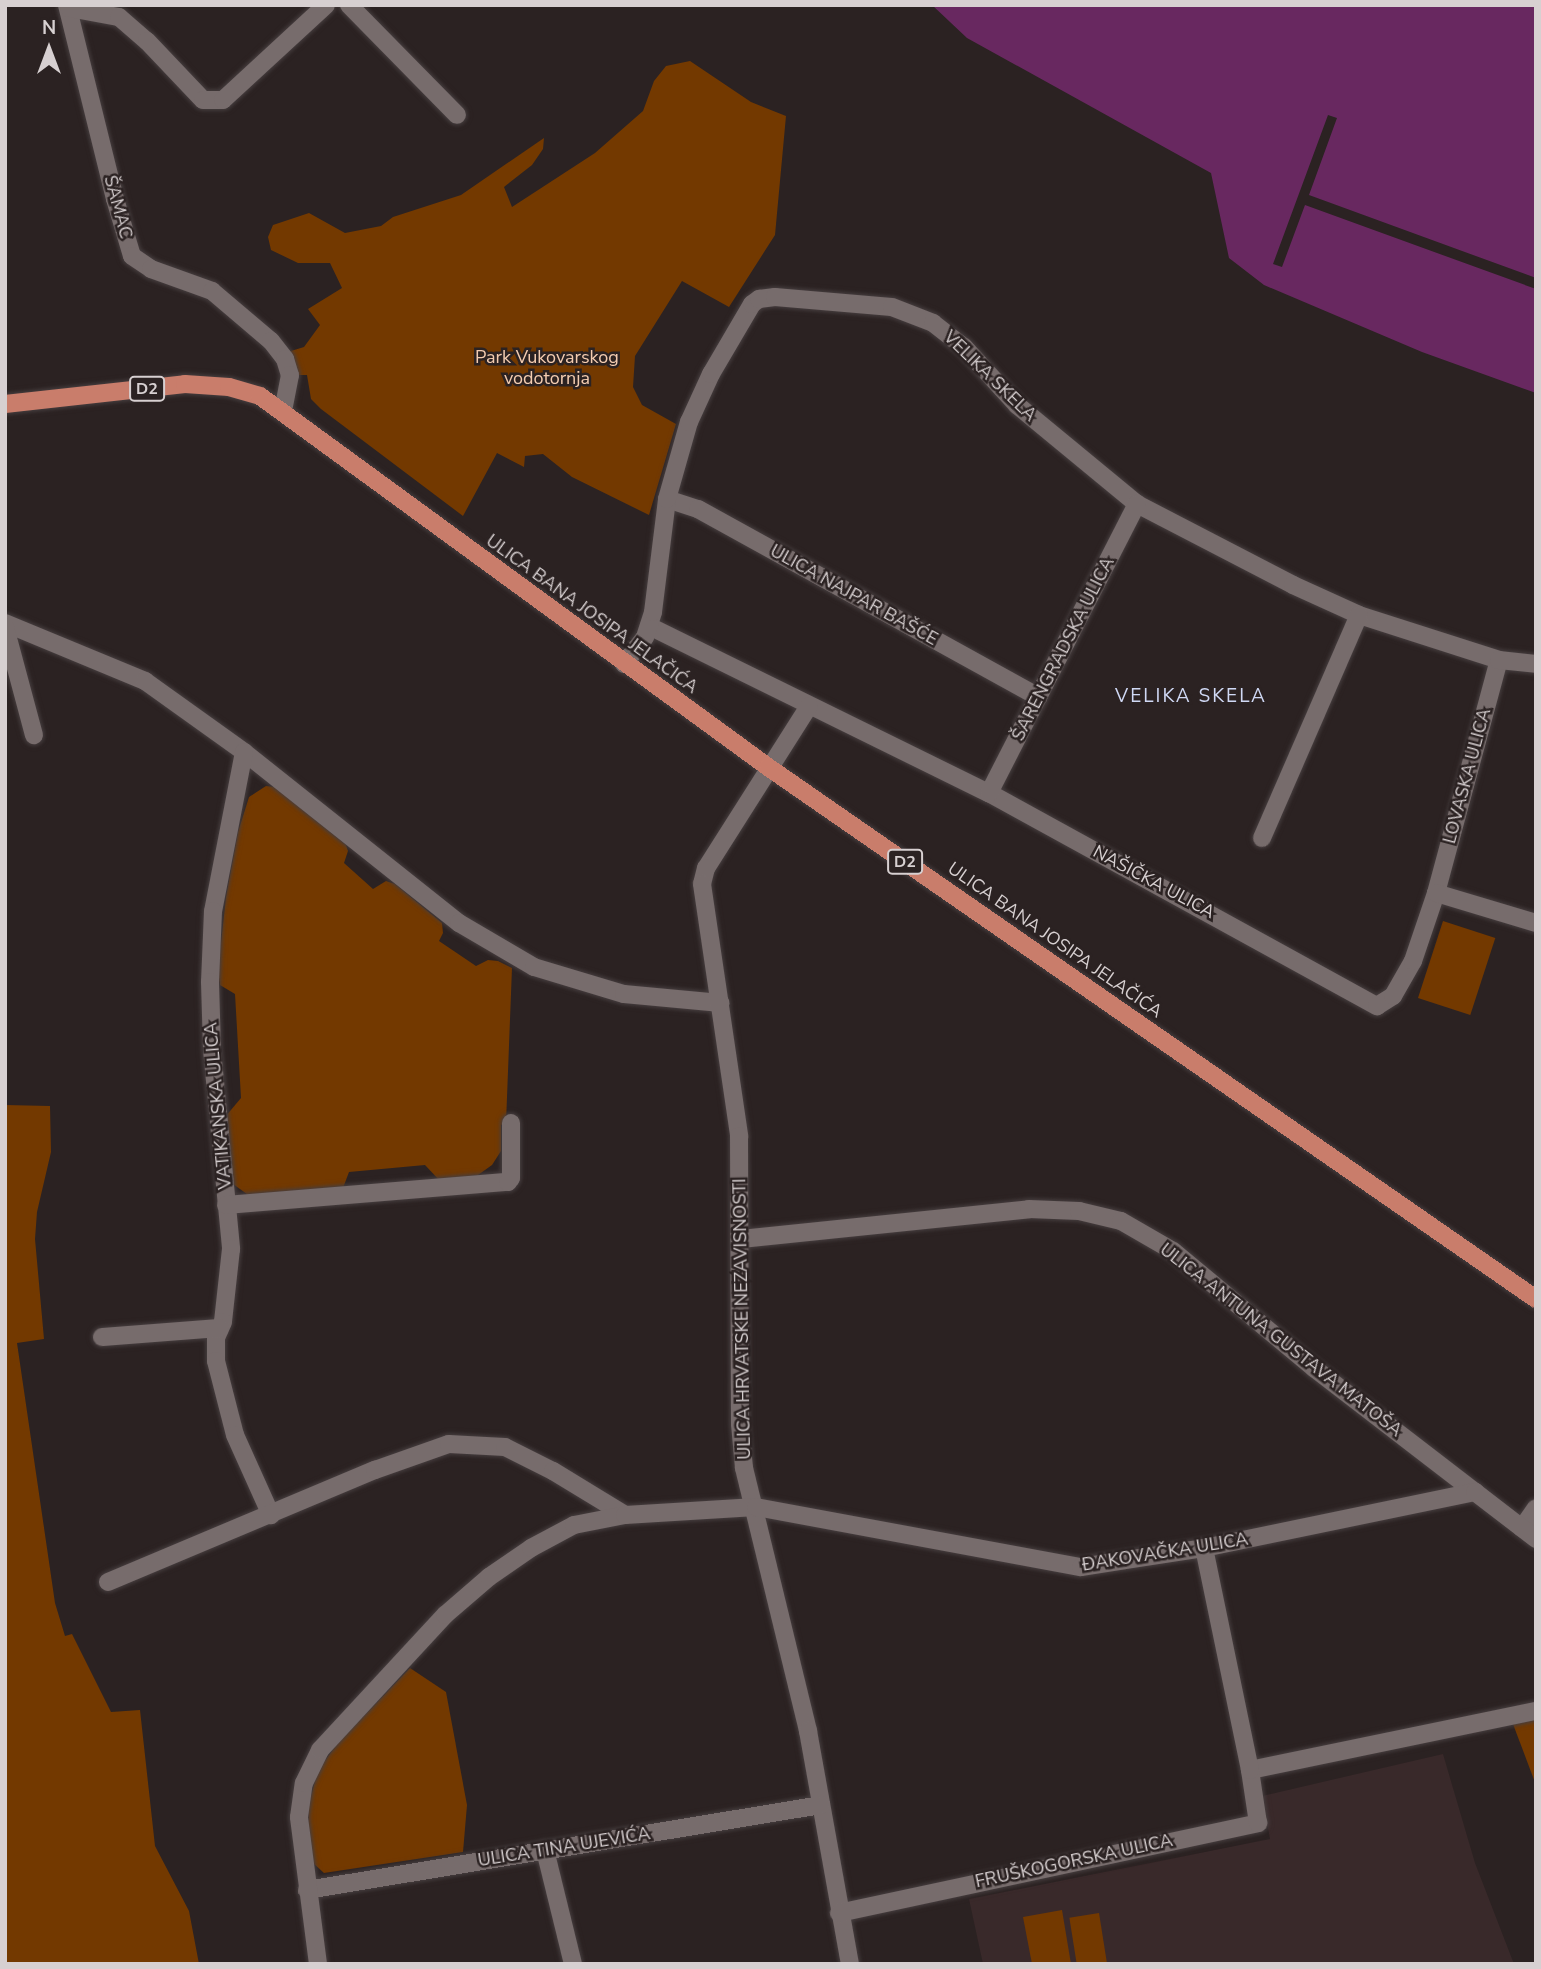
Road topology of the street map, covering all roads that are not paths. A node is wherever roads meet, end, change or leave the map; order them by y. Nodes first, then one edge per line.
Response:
1 (326, 5) edge
2 (349, 5) edge
3 (68, 7) edge
4 (457, 115) dead end
5 (5, 404) edge
6 (283, 412) junction
7 (667, 499) junction
8 (1137, 504) junction
9 (1359, 615) junction
10 (5, 625) edge
11 (649, 626) junction
12 (1499, 660) junction
13 (624, 664) junction
14 (1536, 664) edge
15 (1038, 697) junction
16 (809, 706) junction
17 (34, 735) dead end
18 (244, 752) junction
19 (768, 767) junction
20 (989, 793) junction
21 (1262, 838) dead end
22 (1436, 893) junction
23 (1536, 923) edge
24 (721, 1003) junction
25 (511, 1123) dead end
26 (226, 1205) junction
27 (741, 1239) junction
28 (1536, 1299) edge
29 (220, 1328) junction
30 (102, 1338) dead end
31 (1475, 1492) junction
32 (756, 1507) junction
33 (1536, 1508) edge
34 (271, 1514) junction
35 (625, 1514) junction
36 (1529, 1533) edge
37 (1204, 1548) junction
38 (108, 1582) dead end
39 (1536, 1711) edge
40 (1250, 1770) junction
41 (821, 1805) junction
42 (545, 1850) junction
43 (307, 1889) junction
44 (839, 1913) junction
45 (318, 1964) edge
46 (573, 1964) edge
47 (850, 1964) edge

1 - 3 street
2 - 4 street
3 - 6 street, ŠAMAC
5 - 6 main road, D2
6 - 13 main road, ULICA BANA JOSIPA JELAČIĆA / D2
7 - 8 street, VELIKA SKELA
7 - 11 street, VELIKA SKELA
7 - 15 street, ULICA NAJPAR BAŠĆE
8 - 9 street, VELIKA SKELA
8 - 15 street, ŠARENGRADSKA ULICA
9 - 12 street, VELIKA SKELA
9 - 21 street
10 - 17 street
10 - 18 street
11 - 13 street, VELIKA SKELA
11 - 16 street, NAŠIČKA ULICA
12 - 14 street, VELIKA SKELA
12 - 22 street, LOVASKA ULICA
13 - 19 main road, ULICA BANA JOSIPA JELAČIĆA / D2
15 - 20 street, ŠARENGRADSKA ULICA
16 - 19 street
16 - 20 street, NAŠIČKA ULICA
18 - 24 street
18 - 26 street, VATIKANSKA ULICA
19 - 24 street, ULICA HRVATSKE NEZAVISNOSTI
19 - 28 main road, ULICA BANA JOSIPA JELAČIĆA / D2
20 - 22 street, NAŠIČKA ULICA
22 - 23 street
24 - 27 street, ULICA HRVATSKE NEZAVISNOSTI
25 - 26 street, VATIKANSKA ULICA
26 - 29 street
27 - 31 street, ULICA ANTUNA GUSTAVA MATOŠA
27 - 32 street, ULICA HRVATSKE NEZAVISNOSTI
29 - 30 street
29 - 34 street
31 - 36 street
31 - 37 street, ĐAKOVAČKA ULICA
32 - 35 street, ĐAKOVAČKA ULICA
32 - 37 street, ĐAKOVAČKA ULICA
32 - 41 street, ULICA HRVATSKE NEZAVISNOSTI
33 - 36 street
34 - 35 street
34 - 38 street
35 - 43 street, ĐAKOVAČKA ULICA
37 - 40 street, FRUŠKOGORSKA ULICA
39 - 40 street
40 - 44 street, FRUŠKOGORSKA ULICA
41 - 42 street, ULICA TINA UJEVIĆA
41 - 44 street, ULICA HRVATSKE NEZAVISNOSTI
42 - 43 street, ULICA TINA UJEVIĆA
42 - 46 street
43 - 45 street, ĐAKOVAČKA ULICA
44 - 47 street, ULICA HRVATSKE NEZAVISNOSTI

